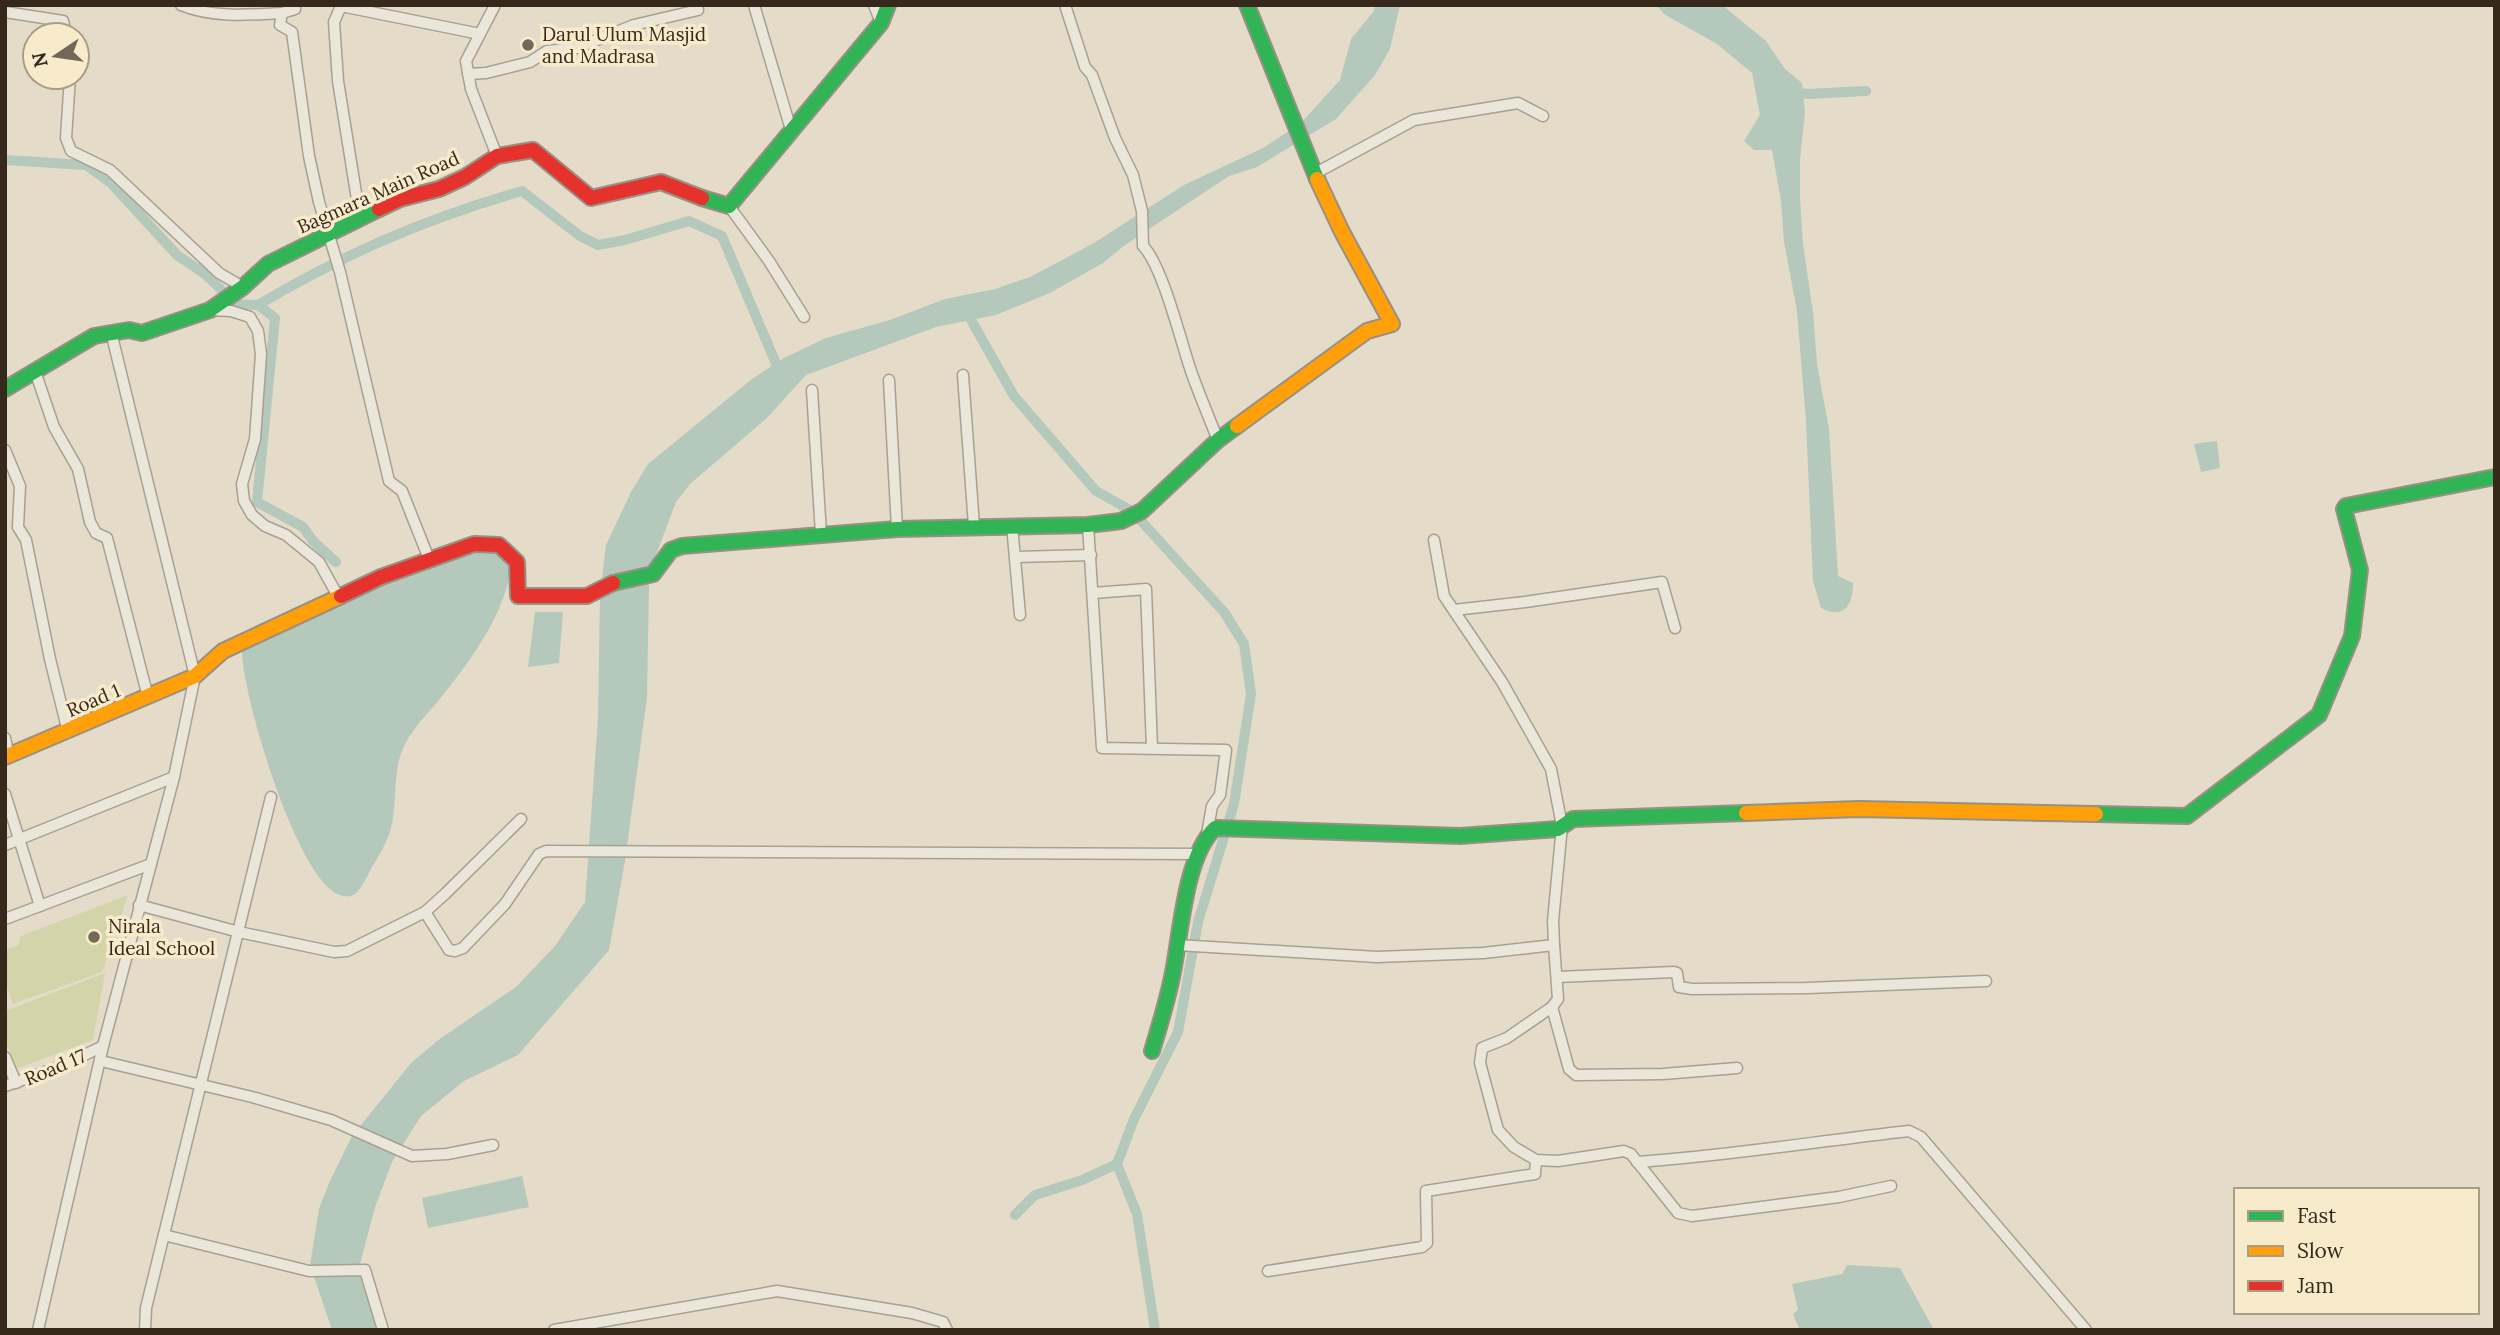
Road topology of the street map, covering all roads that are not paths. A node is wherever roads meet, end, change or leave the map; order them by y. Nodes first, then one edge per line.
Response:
1 (181, 5) edge
2 (295, 5) edge
3 (495, 5) edge
4 (696, 5) edge
5 (754, 5) edge
6 (874, 5) edge
7 (888, 5) edge
8 (1065, 5) edge
9 (1247, 5) edge
10 (5, 12) edge
11 (282, 13) junction
12 (63, 21) edge
13 (881, 23) junction
14 (480, 34) junction
15 (468, 75) junction
16 (69, 91) edge
17 (1543, 116) dead end
18 (792, 133) junction
19 (497, 156) junction
20 (1314, 174) junction
21 (729, 206) junction
22 (360, 218) junction
23 (327, 233) junction
24 (240, 288) junction
25 (214, 307) junction
26 (804, 317) dead end
27 (111, 332) junction
28 (35, 371) junction
29 (963, 375) dead end
30 (889, 380) dead end
31 (5, 389) edge
32 (812, 390) dead end
33 (1218, 440) junction
34 (5, 450) edge
35 (2495, 477) edge
36 (1012, 525) junction
37 (1088, 525) junction
38 (974, 526) junction
39 (897, 529) junction
40 (821, 534) junction
41 (1434, 540) dead end
42 (1091, 555) junction
43 (1016, 557) junction
44 (429, 559) junction
45 (1093, 593) junction
46 (339, 598) junction
47 (1454, 610) junction
48 (1020, 615) dead end
49 (1675, 628) dead end
50 (195, 676) junction
51 (148, 698) junction
52 (68, 732) junction
53 (5, 738) edge
54 (1152, 748) junction
55 (7, 757) edge
56 (174, 777) junction
57 (5, 794) edge
58 (271, 797) dead end
59 (520, 819) dead end
60 (1562, 826) junction
61 (1211, 831) junction
62 (20, 841) junction
63 (5, 845) edge
64 (1200, 854) junction
65 (151, 864) junction
66 (139, 905) junction
67 (40, 906) junction
68 (425, 912) junction
69 (5, 919) edge
70 (239, 932) junction
71 (1177, 945) junction
72 (1553, 945) junction
73 (1557, 977) junction
74 (1986, 981) dead end
75 (1552, 1007) junction
76 (103, 1046) junction
77 (1152, 1051) dead end
78 (5, 1057) edge
79 (101, 1060) junction
80 (1737, 1068) dead end
81 (16, 1083) junction
82 (201, 1084) junction
83 (5, 1086) edge
84 (493, 1145) dead end
85 (1536, 1160) junction
86 (1637, 1162) junction
87 (1891, 1185) dead end
88 (164, 1236) junction
89 (1268, 1271) dead end
90 (38, 1330) edge
91 (145, 1330) edge
92 (383, 1330) edge
93 (554, 1330) edge
94 (947, 1330) edge
95 (2086, 1330) edge

1 - 11 street
2 - 11 street
3 - 14 street
4 - 15 street
5 - 18 street
6 - 13 street
7 - 13 street
8 - 33 street
9 - 20 street
10 - 12 street
11 - 23 street
13 - 18 street
14 - 15 street
14 - 22 street
15 - 19 street
16 - 24 street
17 - 20 street
18 - 21 street
19 - 21 street, Bagmara Main Road
19 - 22 street, Bagmara Main Road
20 - 33 street
21 - 26 street
22 - 23 street, Bagmara Main Road
23 - 24 street, Bagmara Main Road
23 - 44 street
24 - 25 street, Bagmara Main Road
25 - 27 street, Bagmara Main Road
25 - 46 street
27 - 28 street, Bagmara Main Road
27 - 50 street
28 - 31 street, Bagmara Main Road
28 - 51 street
29 - 38 street
30 - 39 street
32 - 40 street
33 - 37 street
34 - 52 street
35 - 60 street
36 - 37 street
36 - 38 street
36 - 43 street
37 - 42 street
38 - 39 street
39 - 40 street
40 - 44 street, Road 1
41 - 47 street
42 - 43 street
42 - 45 street
43 - 48 street
44 - 46 street, Road 1
45 - 54 street
45 - 54 street
46 - 50 street, Road 1
47 - 49 street
47 - 60 street
50 - 51 street, Road 1
50 - 56 street
51 - 52 street, Road 1
52 - 55 street, Road 1
53 - 55 street
54 - 61 street
56 - 62 street
56 - 65 street
57 - 62 street
58 - 70 street
59 - 68 street
60 - 61 street
60 - 72 street
61 - 64 street
62 - 63 street
62 - 67 street
64 - 68 street
64 - 71 street
65 - 66 street
65 - 67 street
66 - 70 street
66 - 76 street
67 - 69 street
68 - 70 street
70 - 82 street
71 - 72 street
71 - 77 street
72 - 73 street
73 - 74 street
73 - 75 street
75 - 80 street
75 - 85 street
76 - 79 street
76 - 81 street, Road 17
78 - 81 street
79 - 82 street
79 - 90 street
81 - 83 street, Road 17
82 - 84 street
82 - 88 street
85 - 86 street
85 - 89 street
86 - 87 street
86 - 95 street
88 - 91 street
88 - 92 street
93 - 94 street

